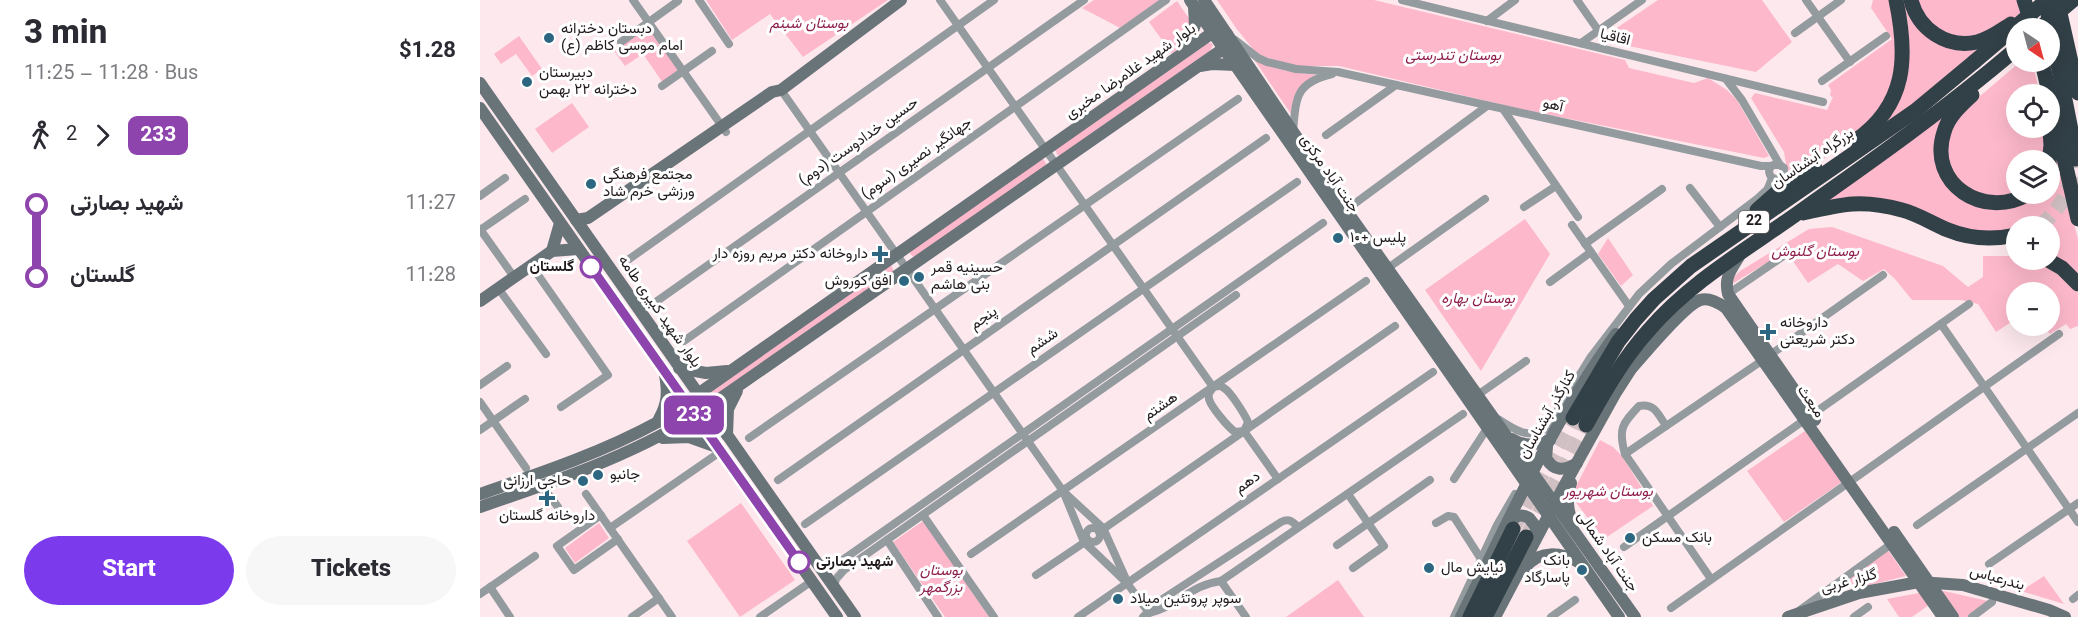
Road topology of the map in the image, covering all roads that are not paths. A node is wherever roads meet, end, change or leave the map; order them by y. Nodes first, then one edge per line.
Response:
1 (633, 0) edge
2 (699, 0) edge
3 (901, 0) edge
4 (994, 0) edge
5 (1084, 0) edge
6 (1166, 0) edge
7 (1402, 0) edge
8 (1515, 0) edge
9 (1577, 0) edge
10 (1642, 0) edge
11 (1806, 0) edge
12 (1841, 0) edge
13 (1897, 0) edge
14 (1911, 0) edge
15 (2024, 0) edge
16 (2030, 0) edge
17 (2046, 0) edge
18 (2057, 0) edge
19 (2073, 0) edge
20 (678, 1) edge
21 (1200, 2) edge
22 (943, 3) edge
23 (1817, 17) junction
24 (2030, 18) edge
25 (2033, 18) edge
26 (2052, 18) edge
27 (1487, 21) junction
28 (649, 22) junction
29 (958, 26) junction
30 (1598, 30) junction
31 (1212, 33) junction
32 (1795, 33) dead end
33 (1227, 34) junction
34 (1886, 36) dead end
35 (621, 42) dead end
36 (1581, 43) junction
37 (729, 44) dead end
38 (1223, 49) junction
39 (712, 51) dead end
40 (1183, 54) junction
41 (2006, 58) edge
42 (2006, 60) edge
43 (1850, 62) junction
44 (1199, 66) junction
45 (1235, 66) junction
46 (988, 68) junction
47 (684, 72) junction
48 (1338, 72) junction
49 (2044, 72) edge
50 (1726, 78) junction
51 (1822, 81) dead end
52 (480, 83) edge
53 (1396, 85) junction
54 (662, 86) dead end
55 (781, 90) junction
56 (2078, 93) edge
57 (1238, 99) dead end
58 (1823, 102) dead end
59 (1016, 106) junction
60 (1487, 106) junction
61 (1503, 109) junction
62 (482, 117) edge
63 (724, 129) junction
64 (810, 131) junction
65 (1293, 132) junction
66 (1326, 135) dead end
67 (1266, 138) dead end
68 (1046, 149) junction
69 (2075, 159) dead end
70 (1057, 165) junction
71 (1771, 169) junction
72 (839, 173) junction
73 (505, 178) dead end
74 (1297, 182) dead end
75 (1556, 186) junction
76 (1690, 188) dead end
77 (1662, 189) dead end
78 (1767, 191) junction
79 (480, 196) edge
80 (525, 199) dead end
81 (1485, 199) dead end
82 (2006, 202) edge
83 (1085, 205) junction
84 (1524, 207) dead end
85 (1891, 207) junction
86 (1346, 210) junction
87 (867, 212) junction
88 (1797, 214) junction
89 (1578, 217) dead end
90 (2078, 219) edge
91 (576, 220) junction
92 (560, 223) junction
93 (1323, 223) dead end
94 (1572, 225) dead end
95 (480, 230) edge
96 (1723, 234) junction
97 (586, 236) junction
98 (2006, 237) edge
99 (1585, 244) junction
100 (1113, 245) junction
101 (2006, 247) edge
102 (578, 249) junction
103 (552, 251) junction
104 (1743, 251) junction
105 (1591, 252) junction
106 (897, 254) junction
107 (1782, 257) dead end
108 (1700, 260) junction
109 (625, 262) dead end
110 (531, 265) junction
111 (2060, 267) edge
112 (906, 268) junction
113 (1388, 268) junction
114 (1712, 273) junction
115 (1883, 275) dead end
116 (514, 277) junction
117 (1366, 281) dead end
118 (1550, 282) dead end
119 (2078, 284) edge
120 (498, 288) junction
121 (1144, 288) junction
122 (1728, 294) junction
123 (1236, 295) dead end
124 (480, 301) edge
125 (1970, 304) dead end
126 (650, 306) dead end
127 (1629, 306) junction
128 (935, 309) junction
129 (1941, 324) junction
130 (1395, 326) dead end
131 (1171, 328) junction
132 (1177, 336) junction
133 (2056, 336) edge
134 (684, 341) dead end
135 (1435, 343) junction
136 (964, 350) junction
137 (546, 354) dead end
138 (1767, 358) junction
139 (1526, 361) dead end
140 (507, 366) dead end
141 (679, 368) junction
142 (1630, 370) junction
143 (729, 371) junction
144 (1433, 372) dead end
145 (665, 374) junction
146 (480, 385) edge
147 (1984, 386) junction
148 (740, 387) junction
149 (1213, 387) junction
150 (994, 393) junction
151 (697, 394) junction
152 (1479, 394) junction
153 (525, 399) dead end
154 (480, 402) edge
155 (685, 402) junction
156 (561, 407) dead end
157 (708, 408) junction
158 (2078, 413) edge
159 (1463, 414) dead end
160 (695, 416) junction
161 (1809, 418) junction
162 (493, 421) junction
163 (658, 422) junction
164 (1491, 422) junction
165 (1666, 426) junction
166 (480, 430) edge
167 (1244, 431) junction
168 (727, 435) junction
169 (1025, 437) junction
170 (749, 438) dead end
171 (656, 439) junction
172 (1504, 440) junction
173 (1548, 443) junction
174 (1586, 446) junction
175 (718, 449) junction
176 (2027, 449) junction
177 (1625, 454) junction
178 (1577, 462) junction
179 (526, 468) dead end
180 (1533, 471) junction
181 (1278, 479) junction
182 (1454, 479) dead end
183 (1851, 479) junction
184 (778, 480) dead end
185 (1430, 480) dead end
186 (1526, 482) junction
187 (542, 486) junction
188 (1063, 491) junction
189 (480, 494) edge
190 (586, 494) dead end
191 (1348, 494) junction
192 (1515, 494) junction
193 (2078, 503) edge
194 (1555, 504) junction
195 (480, 507) edge
196 (558, 507) dead end
197 (2069, 509) junction
198 (601, 515) junction
199 (923, 515) junction
200 (1548, 515) junction
201 (1668, 516) junction
202 (2078, 522) edge
203 (1368, 523) junction
204 (1436, 523) dead end
205 (806, 524) dead end
206 (1917, 525) dead end
207 (1298, 527) junction
208 (610, 528) junction
209 (1101, 530) junction
210 (1517, 532) junction
211 (618, 539) junction
212 (887, 540) junction
213 (1086, 541) junction
214 (1895, 541) junction
215 (1337, 545) dead end
216 (1584, 546) junction
217 (1624, 547) dead end
218 (971, 554) dead end
219 (535, 556) dead end
220 (1481, 559) junction
221 (818, 564) junction
222 (1582, 564) junction
223 (1989, 564) dead end
224 (1353, 568) dead end
225 (1036, 575) dead end
226 (1711, 579) junction
227 (812, 581) junction
228 (1221, 581) junction
229 (1924, 582) junction
230 (1127, 583) junction
231 (490, 587) junction
232 (834, 587) junction
233 (1608, 590) junction
234 (480, 594) edge
235 (659, 598) junction
236 (1575, 600) dead end
237 (1992, 602) dead end
238 (1868, 607) dead end
239 (1671, 608) dead end
240 (1146, 615) edge
241 (1791, 615) edge
242 (1244, 616) edge
243 (1492, 616) edge
244 (1554, 616) edge
245 (510, 617) edge
246 (632, 617) edge
247 (672, 617) edge
248 (760, 617) edge
249 (837, 617) edge
250 (855, 617) edge
251 (938, 617) edge
252 (994, 617) edge
253 (1078, 617) edge
254 (1454, 617) edge
255 (1461, 617) edge
256 (1470, 617) edge
257 (1619, 617) edge
258 (1635, 617) edge
259 (1854, 617) edge
260 (1943, 617) edge
261 (1953, 617) edge
262 (1972, 617) edge
263 (2065, 617) edge

1 - 28 street
2 - 37 street
3 - 55 main road
4 - 29 street
5 - 46 street, حسین خدادوست (دوم)
6 - 59 street, جهانگیر نصیری (سوم)
7 - 27 street, اقاقیا
8 - 27 street
9 - 30 street
10 - 30 street
11 - 23 street
12 - 23 street
13 - 96 highway
14 - 17 highway, bridge
15 - 24 highway
16 - 25 highway
17 - 69 highway
17 - 96 highway, بزرگراه آبشناسان / 22, bridge
18 - 56 highway
19 - 26 highway, bridge
20 - 28 street
21 - 31 main road, جنت آباد مرکزی
21 - 33 main road, جنت آباد مرکزی
21 - 40 main road
22 - 29 street
23 - 32 street
23 - 43 street
27 - 36 street, اقاقیا
28 - 35 street
28 - 47 street
29 - 46 street
29 - 64 street
30 - 36 street
31 - 33 main road, بلوار شهید غلامرضا مخبری
31 - 38 main road, جنت آباد مرکزی
31 - 40 main road, بلوار شهید غلامرضا مخبری
33 - 38 main road
33 - 48 street, آهو
33 - 65 main road, جنت آباد مرکزی
34 - 43 street
36 - 50 street, اقاقیا
38 - 44 main road
38 - 45 main road, جنت آباد مرکزی
39 - 47 street
40 - 68 main road, بلوار شهید غلامرضا مخبری
41 - 88 highway, بزرگراه آبشناسان / 22
42 - 82 highway
43 - 51 street
44 - 45 main road
44 - 70 main road
45 - 135 main road, جنت آباد مرکزی
46 - 59 street
46 - 72 street, حسین خدادوست (دوم)
47 - 54 street
47 - 63 street
48 - 53 street, آهو
48 - 65 street
49 - 90 highway
50 - 58 street, اقاقیا
50 - 71 street
52 - 91 main road, بلوار شهید کبیری طامه
53 - 60 street, آهو
53 - 66 street
55 - 63 main road
55 - 64 street
57 - 83 street
59 - 68 street
59 - 87 street, جهانگیر نصیری (سوم)
60 - 61 street, آهو
60 - 86 street
61 - 71 street, آهو
61 - 75 street
62 - 92 main road, بلوار شهید کبیری طامه
63 - 91 main road
63 - 97 main road
64 - 72 street
64 - 109 street
65 - 86 main road, جنت آباد مرکزی
67 - 100 street, پنجم
68 - 70 street
68 - 106 main road, بلوار شهید غلامرضا مخبری
70 - 83 street
70 - 112 main road
71 - 78 street
71 - 78 street, آهو
72 - 87 street
72 - 126 street, حسین خدادوست (دوم)
73 - 79 street
74 - 121 street, ششم
75 - 84 street
75 - 89 street
76 - 96 street
77 - 99 street
78 - 96 street
80 - 95 street
81 - 113 street
83 - 100 street
83 - 128 street
85 - 88 highway
85 - 98 highway
85 - 101 highway
86 - 113 main road, جنت آباد مرکزی
87 - 106 street
87 - 134 street, جهانگیر نصیری (سوم)
88 - 104 highway, بزرگراه آبشناسان / 22
91 - 97 main road, بلوار شهید کبیری طامه
92 - 102 main road, بلوار شهید کبیری طامه
92 - 103 main road
93 - 131 street
94 - 99 street
95 - 116 street
96 - 108 highway, بزرگراه آبشناسان / 22
96 - 127 street
97 - 141 main road, بلوار شهید کبیری طامه
99 - 105 street
100 - 121 street
100 - 136 street, پنجم
102 - 103 main road
102 - 145 main road, بلوار شهید کبیری طامه
103 - 110 main road
104 - 114 highway, بزرگراه آبشناسان / 22
104 - 122 main road
105 - 118 street
105 - 127 street
106 - 112 street
106 - 143 main road, بلوار شهید غلامرضا مخبری
107 - 122 street
108 - 114 highway, بزرگراه آبشناسان / 22
108 - 173 main road, کنارگذر آبشناسان
110 - 116 main road
110 - 156 street
111 - 119 highway
112 - 128 street
112 - 148 main road
113 - 135 main road, جنت آباد مرکزی
114 - 142 main road
115 - 138 street
116 - 120 main road
117 - 149 street, هشتم
120 - 124 main road
120 - 137 street
121 - 131 street
121 - 150 street, ششم
122 - 138 main road, مبعث
123 - 132 street
125 - 129 street
127 - 164 street
128 - 136 street
128 - 170 street
129 - 147 street
129 - 161 street
130 - 167 street
131 - 132 street
131 - 169 street
132 - 149 street
132 - 169 street
133 - 147 street
135 - 152 main road, جنت آباد مرکزی
135 - 164 main road, جنت آباد مرکزی
136 - 150 street
136 - 184 street, پنجم
138 - 142 main road, مبعث
138 - 161 main road, مبعث
138 - 165 street
139 - 152 street
140 - 146 street
141 - 143 main road
141 - 151 main road, بلوار شهید کبیری طامه
142 - 174 main road
143 - 151 main road, بلوار شهید غلامرضا مخبری
144 - 181 street, دهم
145 - 155 main road, بلوار شهید کبیری طامه
145 - 163 main road
147 - 176 street
147 - 183 street
148 - 157 main road
148 - 168 main road
149 - 167 street
149 - 167 street
149 - 188 street, هشتم
150 - 169 street
150 - 205 street, ششم
151 - 155 main road, بلوار شهید غلامرضا مخبری
151 - 157 main road, بلوار شهید کبیری طامه
152 - 164 main road, جنت آباد مرکزی
153 - 162 street
154 - 162 street
155 - 160 main road, بلوار شهید کبیری طامه
155 - 163 main road, بلوار شهید غلامرضا مخبری
157 - 160 main road
157 - 168 main road, بلوار شهید کبیری طامه
158 - 176 street
159 - 191 street
160 - 171 main road
160 - 175 main road, بلوار شهید کبیری طامه
161 - 183 main road, مبعث
161 - 201 street
162 - 166 street
162 - 179 street
163 - 189 main road, بلوار شهید غلامرضا مخبری
164 - 172 main road, جنت آباد مرکزی
164 - 182 street
165 - 177 street
165 - 177 street
167 - 181 street
167 - 209 street
168 - 221 main road, بلوار شهید کبیری طامه
169 - 188 street
169 - 199 street
169 - 221 street
171 - 175 main road
171 - 187 main road
172 - 173 main road
172 - 180 main road, جنت آباد مرکزی
172 - 186 main road, جنت آباد مرکزی
172 - 192 main road
173 - 178 main road
173 - 180 main road, کنارگذر آبشناسان
174 - 178 main road
174 - 216 main road
175 - 208 street
175 - 227 main road, بلوار شهید کبیری طامه
176 - 197 street
176 - 206 street
177 - 201 street
178 - 194 main road
180 - 186 main road, کنارگذر آبشناسان
180 - 194 main road, جنت آباد شمالی
181 - 230 street, دهم
183 - 214 main road, مبعث
183 - 226 street
185 - 203 street
186 - 200 main road, جنت آباد شمالی
186 - 210 main road, کنارگذر آبشناسان
187 - 195 main road
187 - 196 street
188 - 209 street
188 - 213 street
188 - 218 street, هشتم
190 - 198 street
191 - 203 street
191 - 207 street
192 - 210 main road
192 - 220 street
193 - 197 street
194 - 200 main road
194 - 216 main road, جنت آباد شمالی
197 - 202 street
197 - 223 street
198 - 208 street
198 - 211 street
199 - 212 street
199 - 252 street
200 - 210 main road
200 - 222 main road, جنت آباد شمالی
201 - 217 street
201 - 226 street
203 - 215 street
203 - 224 street
204 - 220 street
207 - 228 street
207 - 240 street
208 - 211 street
209 - 213 street
209 - 230 street
210 - 243 highway
210 - 255 main road, کنارگذر آبشناسان
210 - 256 highway
211 - 235 street
212 - 232 street
212 - 251 street
213 - 225 street
213 - 230 street
214 - 229 main road, مبعث
214 - 241 street
216 - 233 main road, جنت آباد شمالی
219 - 231 street
220 - 254 street
221 - 232 main road, بلوار شهید کبیری طامه
222 - 233 main road, جنت آباد شمالی
222 - 243 main road
226 - 239 street
227 - 248 street
227 - 249 main road, بلوار شهید کبیری طامه
228 - 240 street
228 - 242 street
229 - 241 main road, گلزار غربی
229 - 260 main road, مبعث
229 - 261 main road, مبعث
229 - 263 main road, بندرعباس
230 - 240 street
230 - 253 street, دهم
231 - 234 street
231 - 245 street
232 - 250 main road, بلوار شهید کبیری طامه
233 - 257 main road, جنت آباد شمالی
233 - 258 main road, جنت آباد شمالی
235 - 246 street
235 - 247 street
236 - 244 street
237 - 262 street
238 - 259 street

